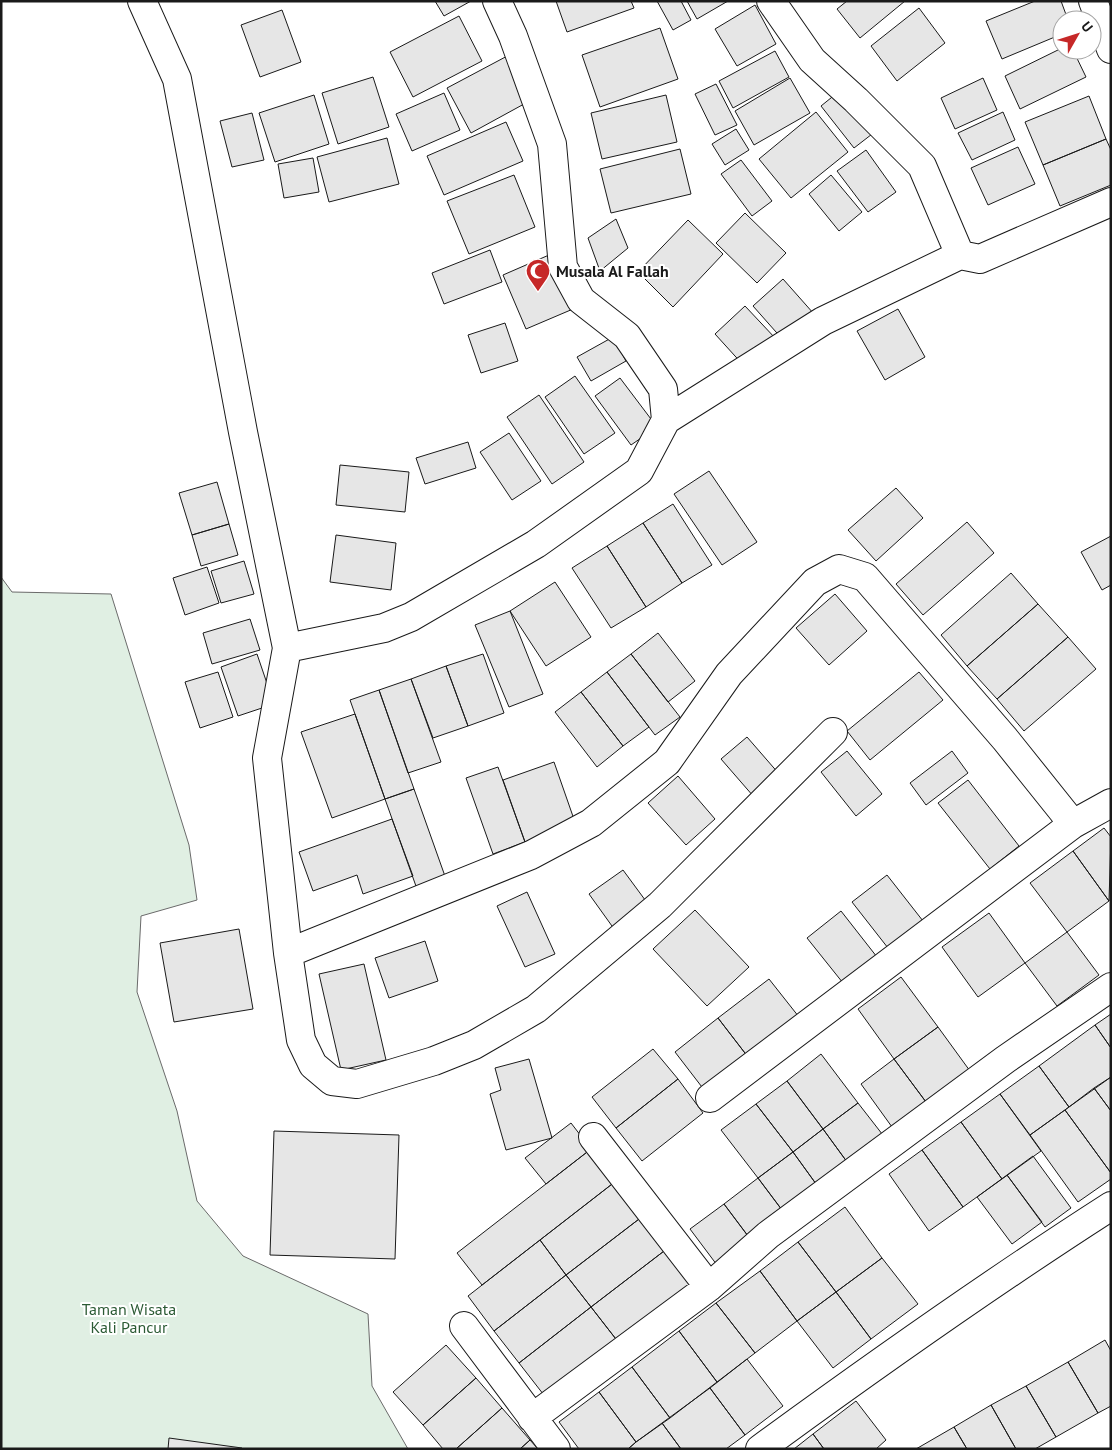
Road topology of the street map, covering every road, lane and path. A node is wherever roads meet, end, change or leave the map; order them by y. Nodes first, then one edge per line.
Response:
1 (142, 1) edge
2 (496, 1) edge
3 (771, 1) edge
4 (1093, 1) edge
5 (1111, 49) edge
6 (1111, 202) edge
7 (970, 257) junction
8 (666, 420) junction
9 (287, 648) junction
10 (832, 732) dead end
11 (1111, 803) edge
12 (1073, 824) junction
13 (288, 953) junction
14 (1111, 987) edge
15 (710, 1098) dead end
16 (593, 1138) dead end
17 (1111, 1206) edge
18 (709, 1287) junction
19 (464, 1326) dead end
20 (532, 1418) junction
21 (556, 1449) edge
22 (760, 1449) edge

1 - 9 street
2 - 8 street
3 - 7 street
4 - 5 street
6 - 7 street
7 - 8 street
8 - 9 street
9 - 13 street
10 - 13 street
11 - 12 street
12 - 13 street
12 - 15 street
14 - 18 street
16 - 18 street
17 - 22 street
18 - 20 street
19 - 20 street
20 - 21 street

